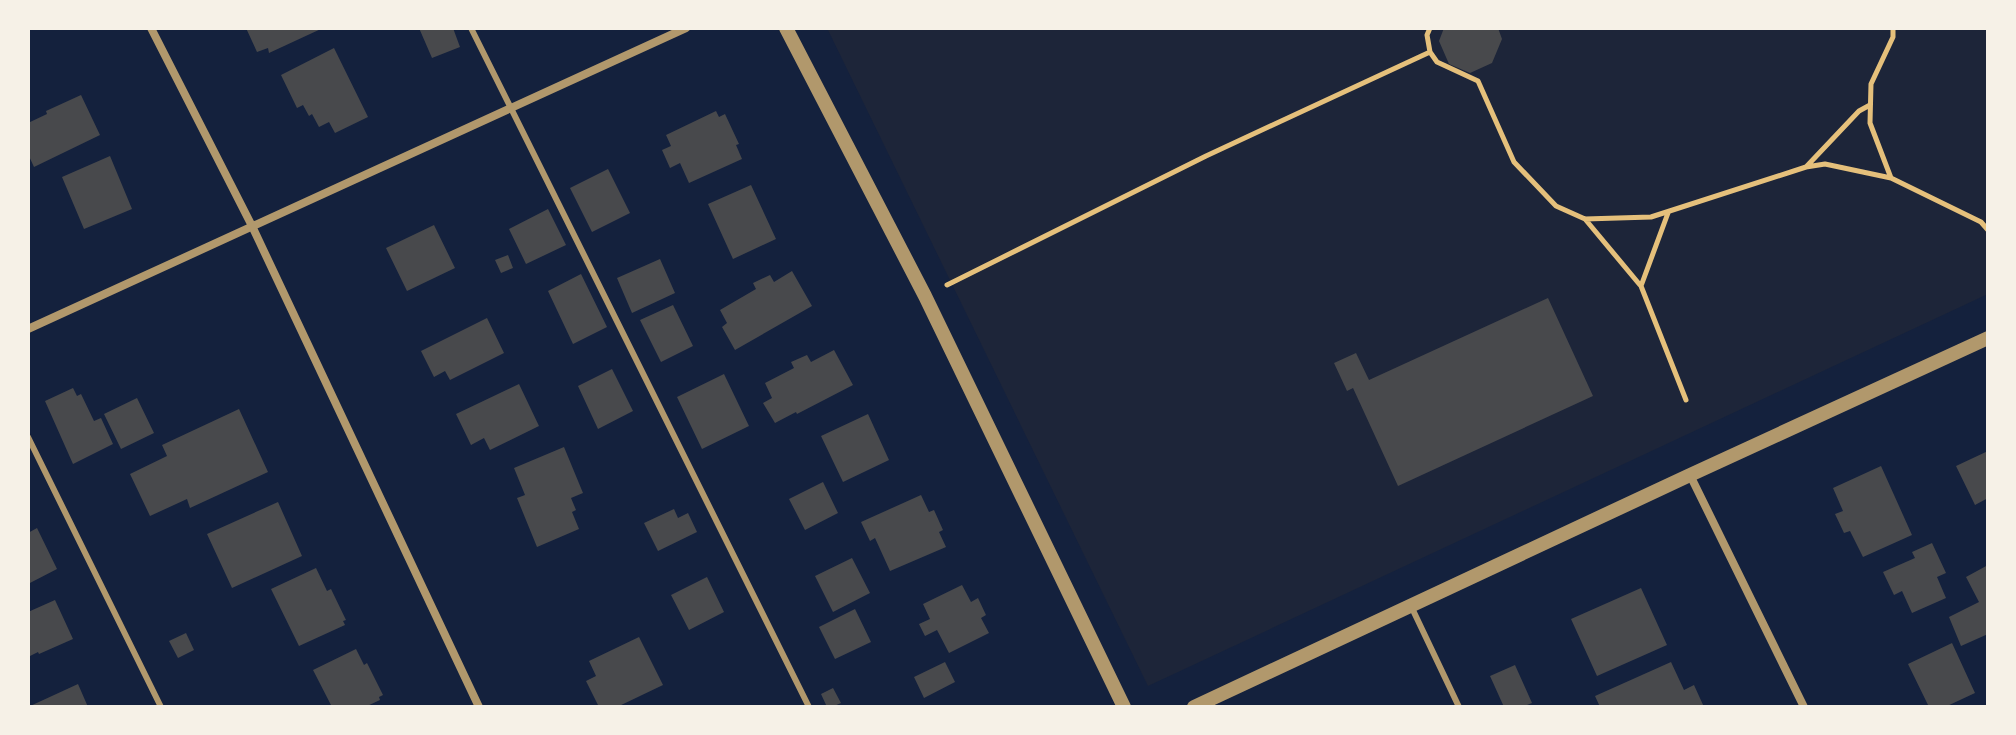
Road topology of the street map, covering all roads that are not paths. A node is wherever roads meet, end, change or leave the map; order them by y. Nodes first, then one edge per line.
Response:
1 (151, 28) edge
2 (471, 28) edge
3 (686, 28) edge
4 (786, 28) edge
5 (511, 108) junction
6 (252, 226) junction
7 (28, 329) edge
8 (1988, 338) edge
9 (28, 437) edge
10 (1690, 475) junction
11 (1411, 606) junction
12 (161, 707) edge
13 (479, 707) edge
14 (809, 707) edge
15 (1124, 707) edge
16 (1194, 707) edge
17 (1459, 707) edge
18 (1804, 707) edge

1 - 6 street
2 - 5 lane
3 - 5 street
4 - 15 street
5 - 6 street
5 - 14 lane
6 - 7 street
6 - 13 street
8 - 10 street
9 - 12 lane
10 - 11 street
10 - 18 street
11 - 16 street
11 - 17 lane

